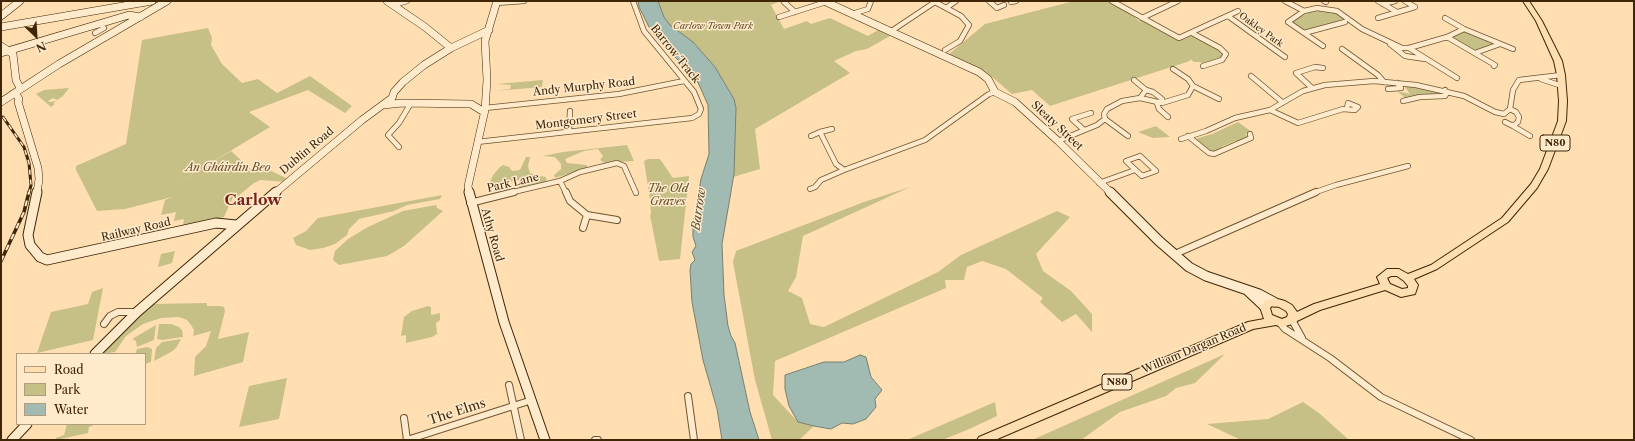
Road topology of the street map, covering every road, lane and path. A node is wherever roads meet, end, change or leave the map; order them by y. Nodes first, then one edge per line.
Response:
1 (20, 1) edge
2 (152, 1) edge
3 (167, 1) edge
4 (387, 1) edge
5 (407, 1) edge
6 (524, 1) edge
7 (632, 1) edge
8 (825, 1) edge
9 (835, 1) edge
10 (871, 1) edge
11 (934, 1) edge
12 (956, 1) edge
13 (989, 1) edge
14 (1112, 1) edge
15 (1178, 1) edge
16 (1285, 1) edge
17 (1378, 1) edge
18 (1395, 1) edge
19 (1405, 1) edge
20 (1526, 1) edge
21 (497, 2) edge
22 (784, 2) edge
23 (1383, 4) junction
24 (394, 5) junction
25 (1004, 5) dead end
26 (838, 8) junction
27 (946, 8) junction
28 (868, 9) junction
29 (1238, 11) dead end
30 (1304, 11) junction
31 (795, 12) junction
32 (1397, 12) junction
33 (852, 14) junction
34 (1, 16) edge
35 (1228, 16) junction
36 (140, 17) junction
37 (779, 17) dead end
38 (1142, 18) junction
39 (1378, 18) dead end
40 (1445, 18) dead end
41 (864, 20) junction
42 (1345, 22) dead end
43 (101, 24) junction
44 (1, 27) edge
45 (1464, 28) junction
46 (489, 30) junction
47 (890, 32) junction
48 (95, 33) dead end
49 (1192, 33) junction
50 (1304, 33) junction
51 (1447, 37) junction
52 (474, 39) junction
53 (1385, 40) junction
54 (485, 41) junction
55 (1500, 44) junction
56 (1, 46) edge
57 (1323, 46) dead end
58 (451, 48) junction
59 (1409, 48) junction
60 (1342, 49) dead end
61 (1513, 50) dead end
62 (8, 51) junction
63 (944, 52) junction
64 (1, 53) edge
65 (1475, 53) junction
66 (1285, 57) dead end
67 (1427, 60) junction
68 (1203, 66) dead end
69 (1494, 66) dead end
70 (1323, 68) dead end
71 (1173, 69) dead end
72 (1560, 75) junction
73 (1251, 76) dead end
74 (1457, 78) dead end
75 (1536, 78) junction
76 (1134, 80) dead end
77 (684, 82) junction
78 (1384, 82) junction
79 (1397, 82) junction
80 (1193, 86) junction
81 (1562, 86) junction
82 (20, 88) junction
83 (1312, 88) junction
84 (1388, 89) dead end
85 (1146, 90) junction
86 (1445, 90) junction
87 (996, 92) junction
88 (13, 94) junction
89 (486, 94) junction
90 (392, 98) junction
91 (1140, 98) junction
92 (1162, 99) dead end
93 (1219, 99) dead end
94 (2, 101) edge
95 (1403, 101) dead end
96 (18, 102) junction
97 (402, 102) junction
98 (1282, 102) junction
99 (411, 103) junction
100 (1157, 103) junction
101 (471, 104) junction
102 (378, 107) junction
103 (1347, 108) dead end
104 (484, 110) junction
105 (1270, 110) junction
106 (1510, 110) junction
107 (570, 112) dead end
108 (1091, 113) dead end
109 (697, 116) joint
110 (1168, 117) dead end
111 (1105, 119) junction
112 (1505, 122) dead end
113 (1513, 126) junction
114 (832, 129) dead end
115 (1084, 130) junction
116 (569, 132) junction
117 (820, 132) junction
118 (1250, 134) dead end
119 (810, 136) dead end
120 (1128, 136) dead end
121 (1188, 136) junction
122 (1530, 136) dead end
123 (1181, 139) dead end
124 (1058, 141) junction
125 (477, 142) junction
126 (399, 147) dead end
127 (1408, 166) dead end
128 (844, 170) junction
129 (1135, 170) junction
130 (560, 181) junction
131 (1099, 183) junction
132 (810, 189) dead end
133 (636, 193) dead end
134 (470, 203) junction
135 (587, 215) junction
136 (618, 220) dead end
137 (236, 225) junction
138 (583, 228) dead end
139 (1175, 254) junction
140 (1407, 278) junction
141 (1386, 286) junction
142 (1286, 306) junction
143 (1317, 307) junction
144 (1268, 308) junction
145 (136, 312) junction
146 (1293, 319) junction
147 (1277, 322) junction
148 (104, 324) dead end
149 (1252, 325) junction
150 (1308, 344) junction
151 (96, 353) edge
152 (509, 385) dead end
153 (688, 396) dead end
154 (532, 400) junction
155 (514, 406) junction
156 (404, 418) dead end
157 (26, 425) edge
158 (12, 440) edge
159 (407, 440) edge
160 (521, 440) edge
161 (545, 440) edge
162 (595, 440) edge
163 (598, 440) edge
164 (694, 440) edge
165 (983, 440) edge
166 (1471, 440) edge

1 - 34 main road
2 - 44 main road
3 - 36 main road
4 - 24 main road
5 - 24 street
6 - 21 street
7 - 77 street, Barrow Track
8 - 26 main road, Sleaty Street
8 - 31 street
9 - 26 street
10 - 28 street
11 - 27 street
11 - 47 street
12 - 27 street
13 - 25 street
14 - 38 street, Oakley Park
15 - 38 street
16 - 30 street
17 - 23 street
18 - 23 street
19 - 32 street
20 - 72 main road, N80
21 - 46 main road, Athy Road
22 - 31 street
23 - 32 street
24 - 58 main road
26 - 33 main road, Sleaty Street
27 - 63 street
28 - 33 street
28 - 41 street
29 - 35 street, Oakley Park
30 - 50 street
30 - 53 street
31 - 37 street
32 - 39 street
33 - 41 main road, Sleaty Street
35 - 49 street, Oakley Park
35 - 66 street, Oakley Park
36 - 43 main road
36 - 82 main road
38 - 49 street, Oakley Park
40 - 45 street
41 - 47 main road, Sleaty Street
42 - 50 street
43 - 48 street
43 - 62 main road
45 - 51 street
45 - 55 street
46 - 52 main road, Dublin Road
46 - 54 main road, Athy Road
47 - 63 main road, Sleaty Street
49 - 68 street
50 - 57 street
51 - 59 street
51 - 65 street
52 - 54 main road
52 - 58 main road, Dublin Road
53 - 59 street
53 - 67 street
54 - 89 main road, Athy Road
55 - 61 street
55 - 65 street
56 - 62 main road
58 - 90 main road, Dublin Road
59 - 67 street
60 - 78 street
62 - 64 main road
62 - 82 main road
63 - 87 main road, Sleaty Street
65 - 69 street
67 - 74 street
70 - 83 street
71 - 80 street
72 - 75 street
72 - 81 main road, N80
73 - 98 street
75 - 81 street
75 - 106 street
76 - 85 street
77 - 104 street, Andy Murphy Road
77 - 109 street, Barrow Track
78 - 79 street
78 - 83 street
79 - 84 street
79 - 86 street
80 - 93 street
80 - 100 street
81 - 140 main road, N80
82 - 88 main road
83 - 98 street
85 - 91 street
85 - 92 street
86 - 95 street
86 - 106 street
87 - 124 main road, Sleaty Street
87 - 128 street
88 - 94 main road
88 - 96 main road
89 - 101 main road
89 - 104 main road, Athy Road
90 - 97 main road
90 - 102 main road, Dublin Road
91 - 100 street
91 - 111 street
94 - 96 main road
96 - 137 main road, Railway Road
97 - 99 main road
97 - 102 main road
98 - 105 street
99 - 101 main road
99 - 126 street
100 - 110 street
101 - 104 main road
102 - 137 main road, Dublin Road
103 - 105 street
104 - 125 main road, Athy Road
105 - 121 street
106 - 113 street
107 - 116 street
108 - 115 street
109 - 116 street, Montgomery Street
111 - 115 street
111 - 120 street
112 - 113 street
113 - 122 street
114 - 117 street
115 - 124 street
116 - 125 street, Montgomery Street
117 - 119 street
117 - 128 street
118 - 121 street
121 - 123 street
124 - 131 main road, Sleaty Street
125 - 134 main road, Athy Road
127 - 139 street
128 - 132 street
129 - 129 street
129 - 131 street
130 - 133 street, Park Lane
130 - 134 street, Park Lane
130 - 135 street
131 - 139 main road, Sleaty Street
134 - 154 main road, Athy Road
135 - 136 street
135 - 138 street
137 - 145 main road, Dublin Road
139 - 144 main road, Sleaty Street
140 - 141 main road
140 - 141 main road
141 - 143 main road, N80
142 - 143 main road, N80
142 - 144 main road, N80
142 - 146 main road
143 - 146 main road, N80
144 - 147 main road
144 - 149 main road, N80
145 - 148 street
145 - 151 main road, Dublin Road
146 - 147 main road, N80
146 - 150 street
147 - 149 main road, N80
147 - 150 street
149 - 165 main road, William Dargan Road / N80
150 - 166 street
152 - 155 street
153 - 164 street
154 - 155 street, The Elms
154 - 161 main road, Athy Road
155 - 159 street, The Elms
155 - 160 street
156 - 159 street, The Elms
157 - 158 main road
162 - 163 street

